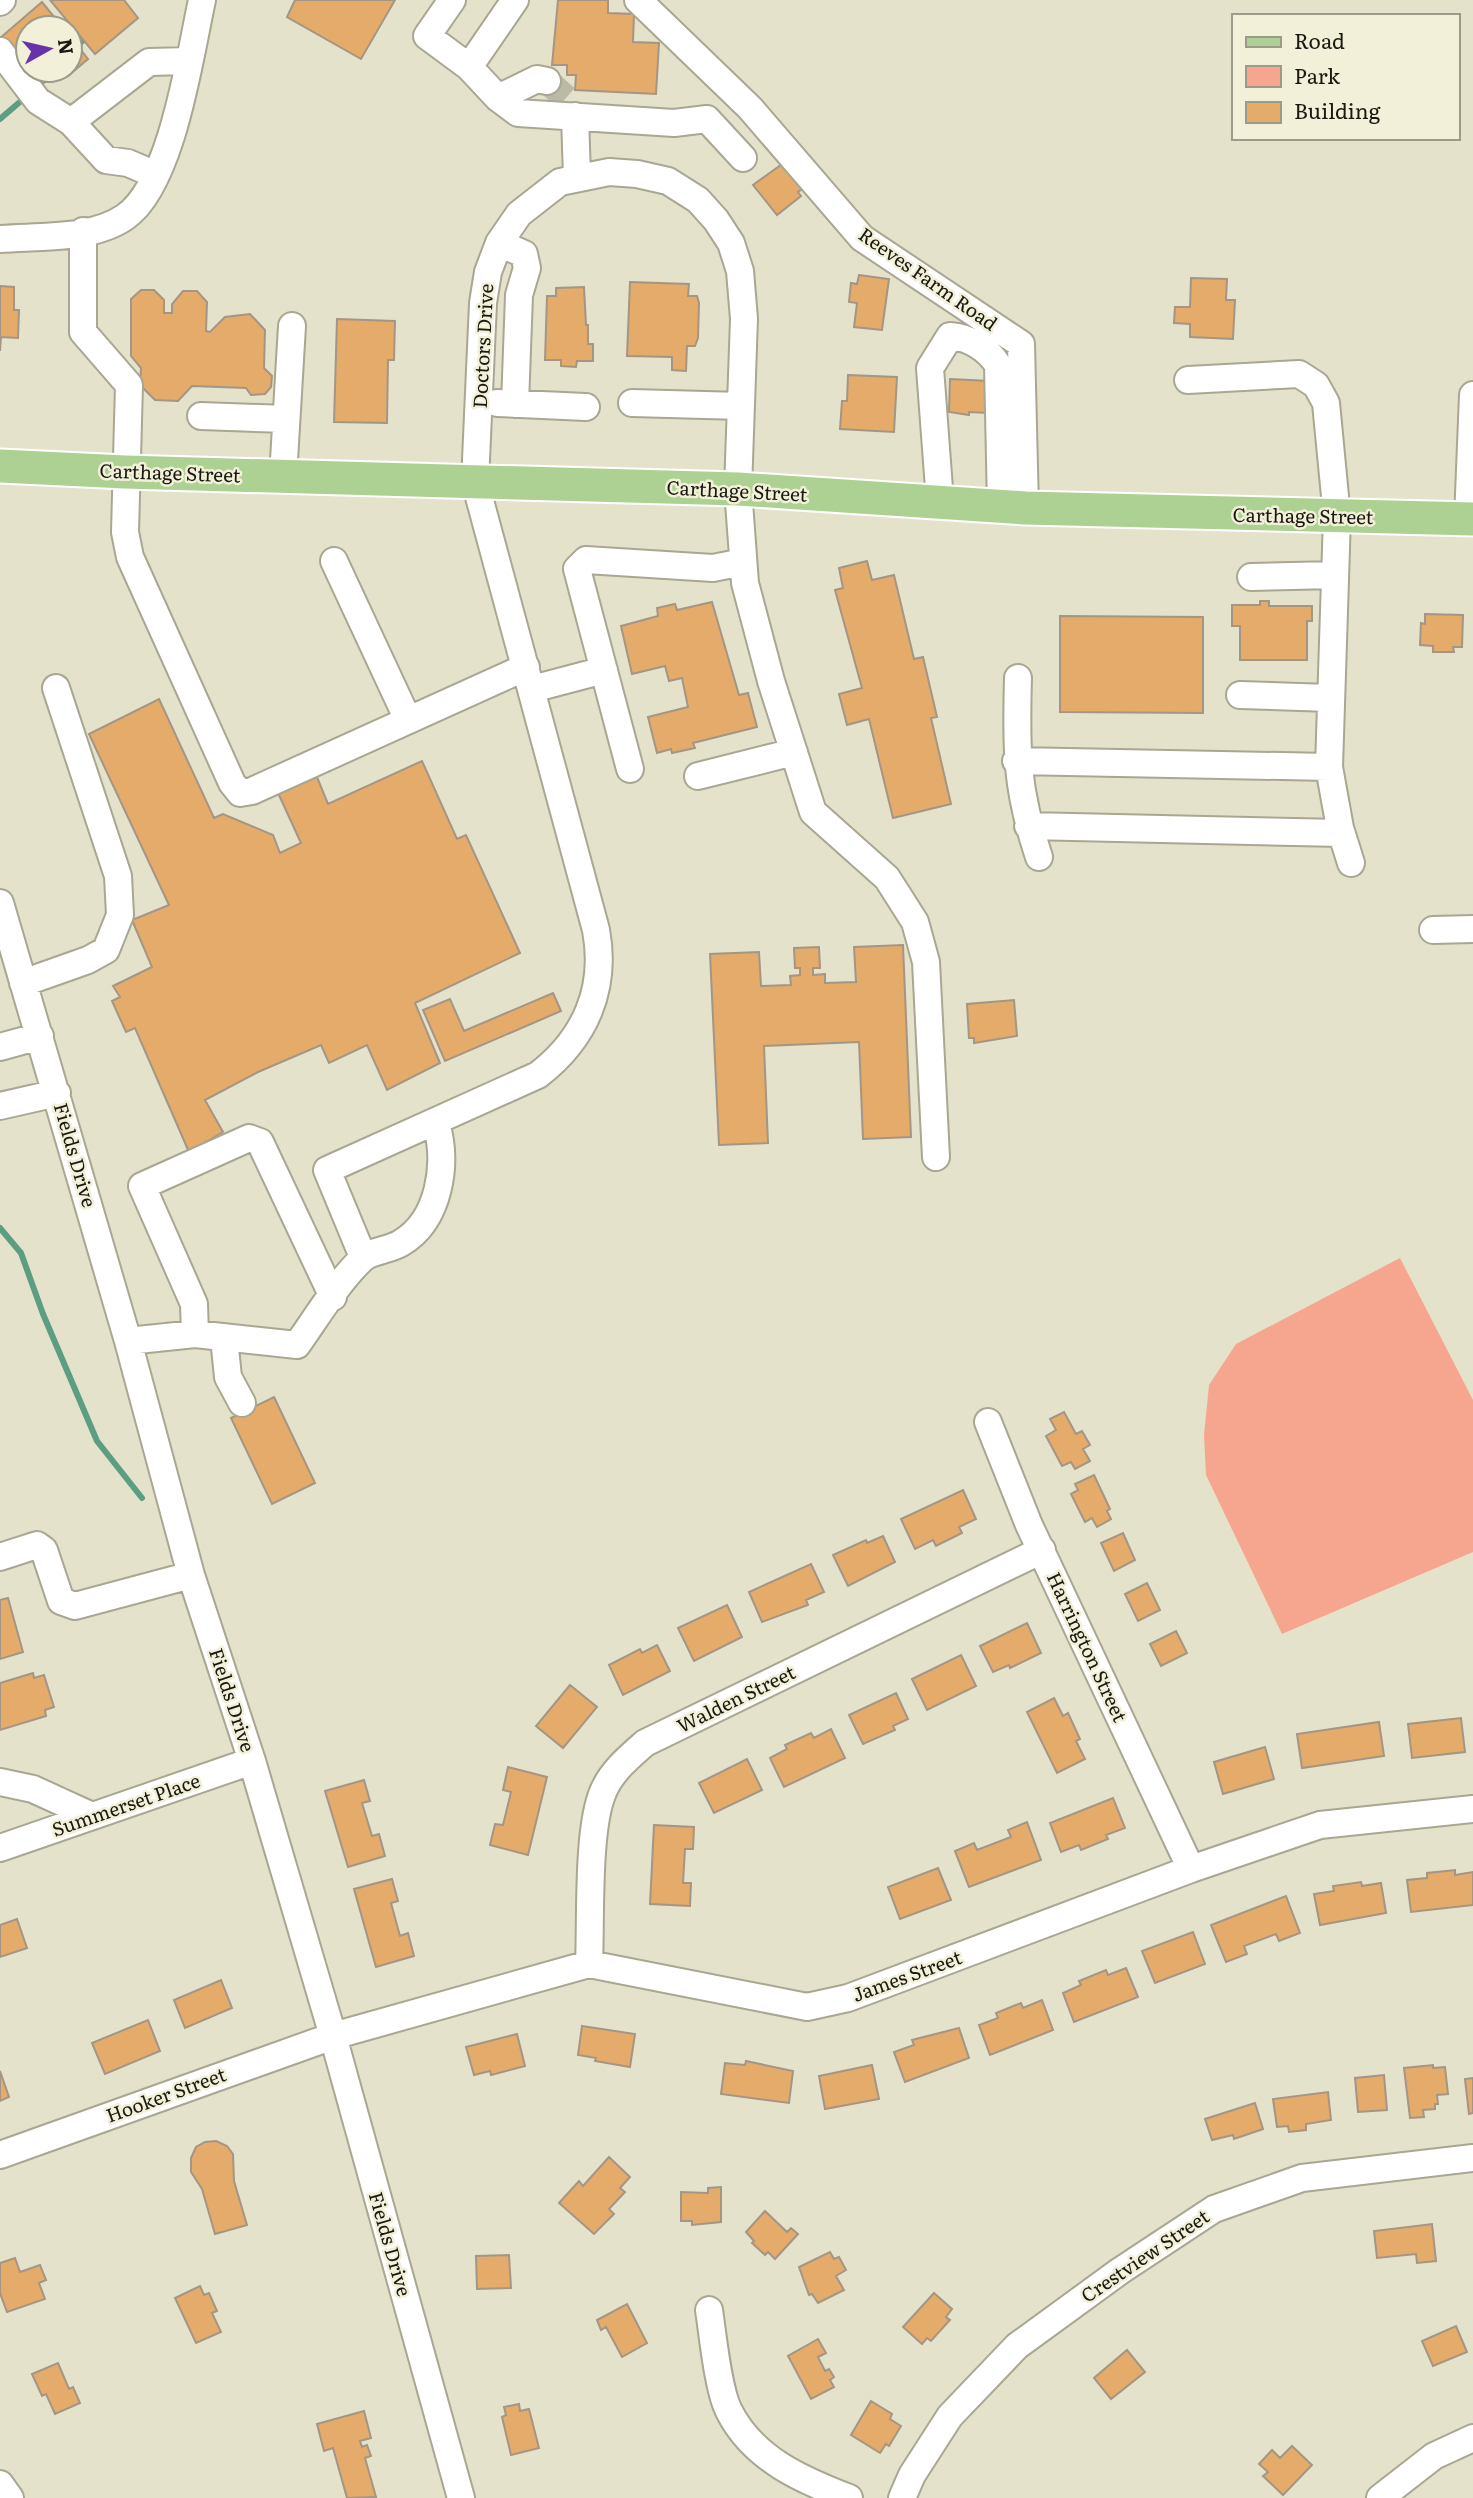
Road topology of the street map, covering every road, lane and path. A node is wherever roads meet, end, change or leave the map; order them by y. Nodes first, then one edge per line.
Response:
1 (202, 0) edge
2 (452, 0) edge
3 (515, 0) edge
4 (638, 0) edge
5 (0, 51) edge
6 (189, 61) junction
7 (469, 67) junction
8 (498, 98) junction
9 (564, 103) junction
10 (71, 122) junction
11 (743, 158) dead end
12 (156, 174) junction
13 (577, 177) junction
14 (83, 231) junction
15 (0, 239) edge
16 (499, 243) junction
17 (292, 326) dead end
18 (1188, 380) dead end
19 (1473, 395) edge
20 (479, 402) junction
21 (632, 403) dead end
22 (515, 404) junction
23 (741, 406) junction
24 (586, 407) dead end
25 (201, 416) dead end
26 (286, 419) junction
27 (0, 466) edge
28 (125, 472) junction
29 (283, 477) junction
30 (475, 482) junction
31 (738, 489) junction
32 (940, 502) junction
33 (1013, 507) junction
34 (1337, 517) junction
35 (1471, 519) edge
36 (334, 561) dead end
37 (743, 562) junction
38 (1335, 575) junction
39 (1251, 577) dead end
40 (604, 670) junction
41 (529, 678) junction
42 (1018, 678) dead end
43 (56, 688) dead end
44 (1240, 695) dead end
45 (1330, 698) junction
46 (408, 720) junction
47 (794, 752) junction
48 (1016, 761) junction
49 (1329, 767) junction
50 (630, 769) dead end
51 (698, 776) dead end
52 (1028, 826) junction
53 (1341, 833) junction
54 (1039, 858) dead end
55 (1351, 863) dead end
56 (0, 903) edge
57 (1473, 929) edge
58 (1433, 930) dead end
59 (23, 983) junction
60 (40, 1037) junction
61 (0, 1047) edge
62 (57, 1093) junction
63 (0, 1105) edge
64 (436, 1123) junction
65 (936, 1157) dead end
66 (363, 1257) junction
67 (333, 1297) junction
68 (195, 1334) junction
69 (224, 1338) junction
70 (128, 1341) junction
71 (242, 1403) dead end
72 (988, 1422) dead end
73 (1042, 1550) junction
74 (0, 1557) edge
75 (191, 1574) junction
76 (252, 1761) junction
77 (0, 1782) edge
78 (1473, 1809) edge
79 (92, 1816) junction
80 (0, 1848) edge
81 (1191, 1869) junction
82 (589, 1964) junction
83 (332, 2036) junction
84 (0, 2154) edge
85 (1473, 2158) edge
86 (709, 2310) dead end
87 (1473, 2438) edge
88 (0, 2484) edge
89 (10, 2498) edge
90 (461, 2498) edge
91 (849, 2498) edge
92 (902, 2498) edge
93 (1380, 2498) edge

1 - 6 street
2 - 7 street
3 - 7 street
4 - 33 street, Reeves Farm Road
5 - 10 street
6 - 10 street
6 - 12 street
7 - 8 street
8 - 9 street
8 - 9 street
9 - 11 street
9 - 13 street
10 - 12 street
12 - 14 street
13 - 16 street, Doctors Drive
13 - 23 street, Doctors Drive
14 - 15 street
14 - 28 street
16 - 20 street, Doctors Drive
16 - 22 street
17 - 26 street
18 - 34 street
19 - 35 street
20 - 22 street
20 - 30 street, Doctors Drive
21 - 23 street
22 - 24 street
23 - 31 street, Doctors Drive
25 - 26 street
26 - 29 street
27 - 28 main road, Carthage Street
28 - 29 main road, Carthage Street
28 - 46 street
29 - 30 main road, Carthage Street
30 - 31 main road, Carthage Street
30 - 41 street, Doctors Drive
31 - 32 main road, Carthage Street
31 - 37 street, Doctors Drive
32 - 33 main road, Carthage Street
32 - 33 street
33 - 34 main road, Carthage Street
34 - 35 main road, Carthage Street
34 - 38 street
36 - 46 street
37 - 40 street
37 - 47 street, Doctors Drive
38 - 39 street
38 - 45 street
40 - 41 street
40 - 50 street
41 - 46 street
41 - 64 street, Doctors Drive
42 - 48 street
43 - 59 street
44 - 45 street
45 - 49 street
47 - 51 street
47 - 65 street, Doctors Drive
48 - 49 street
48 - 52 street
49 - 53 street
52 - 53 street
52 - 54 street
53 - 55 street
56 - 59 street, Fields Drive
57 - 58 street
59 - 60 street, Fields Drive
60 - 61 street
60 - 62 street, Fields Drive
62 - 63 street
62 - 70 street, Fields Drive
64 - 66 street
64 - 66 street, Doctors Drive
66 - 67 street
67 - 68 street
67 - 69 street
68 - 69 street
68 - 70 street
69 - 71 street
70 - 75 street, Fields Drive
72 - 73 street, Harrington Street
73 - 81 street, Harrington Street
73 - 82 street, Walden Street
74 - 75 street
75 - 76 street, Fields Drive
76 - 79 street, Summerset Place
76 - 83 street, Fields Drive
77 - 79 street
78 - 81 street, James Street
79 - 80 street, Summerset Place
81 - 82 street, James Street
82 - 83 street, James Street
83 - 84 street, Hooker Street
83 - 90 street, Fields Drive
85 - 92 street, Crestview Street
86 - 91 street
87 - 93 street
88 - 89 street

